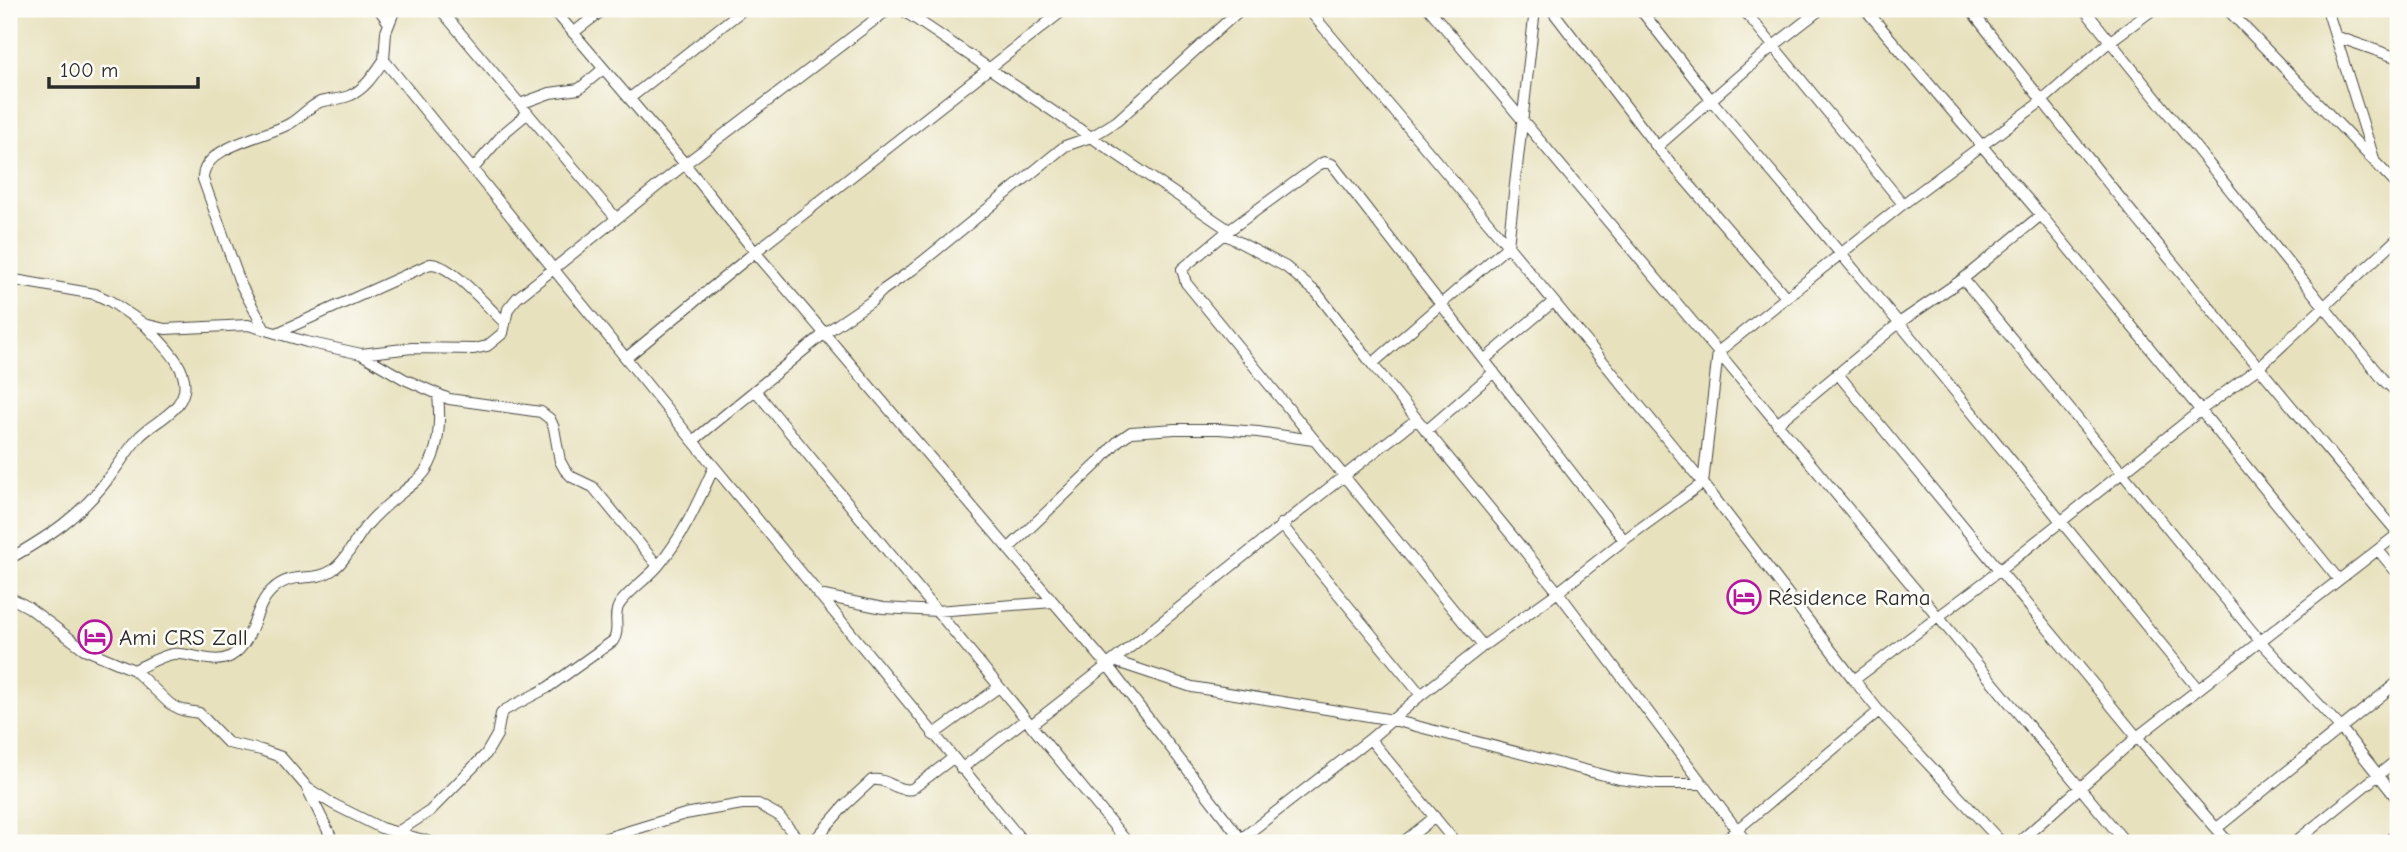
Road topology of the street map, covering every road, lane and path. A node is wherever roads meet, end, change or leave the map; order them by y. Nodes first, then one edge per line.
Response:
1 (379, 9) edge
2 (395, 9) edge
3 (440, 9) edge
4 (553, 9) edge
5 (604, 9) edge
6 (744, 9) edge
7 (889, 9) edge
8 (901, 9) edge
9 (1065, 9) edge
10 (1241, 9) edge
11 (1308, 9) edge
12 (1429, 9) edge
13 (1535, 9) edge
14 (1551, 9) edge
15 (1640, 9) edge
16 (1743, 9) edge
17 (1821, 9) edge
18 (1866, 9) edge
19 (1970, 9) edge
20 (2084, 9) edge
21 (2154, 9) edge
22 (2227, 9) edge
23 (2327, 9) edge
24 (388, 22) junction
25 (573, 33) junction
26 (2336, 36) junction
27 (2109, 42) junction
28 (1772, 47) junction
29 (2398, 58) edge
30 (384, 60) junction
31 (989, 68) junction
32 (603, 69) junction
33 (630, 99) junction
34 (1712, 101) junction
35 (2042, 101) junction
36 (520, 104) junction
37 (528, 113) junction
38 (1522, 120) junction
39 (1091, 137) junction
40 (1981, 145) junction
41 (1657, 147) junction
42 (2375, 162) junction
43 (685, 164) junction
44 (472, 169) junction
45 (2398, 186) edge
46 (1903, 204) junction
47 (2041, 215) junction
48 (615, 218) junction
49 (1226, 232) junction
50 (2398, 240) edge
51 (1508, 246) junction
52 (755, 253) junction
53 (1841, 254) junction
54 (553, 269) junction
55 (9, 279) edge
56 (1963, 279) junction
57 (1787, 298) junction
58 (1553, 302) junction
59 (1441, 304) junction
60 (2324, 306) junction
61 (504, 322) junction
62 (1899, 323) junction
63 (144, 324) junction
64 (265, 330) junction
65 (276, 333) junction
66 (825, 333) junction
67 (1718, 352) junction
68 (360, 354) junction
69 (626, 358) junction
70 (1485, 360) junction
71 (1372, 365) junction
72 (2258, 368) junction
73 (1494, 372) junction
74 (1837, 373) junction
75 (755, 390) junction
76 (2398, 393) edge
77 (438, 395) junction
78 (2201, 410) junction
79 (1416, 419) junction
80 (1777, 424) junction
81 (1426, 431) junction
82 (1313, 440) junction
83 (693, 441) junction
84 (714, 467) junction
85 (2123, 473) junction
86 (1343, 476) junction
87 (1703, 483) junction
88 (2062, 522) junction
89 (1281, 524) junction
90 (2398, 534) edge
91 (1623, 540) junction
92 (1008, 549) junction
93 (2378, 550) junction
94 (9, 559) edge
95 (658, 566) junction
96 (1999, 570) junction
97 (2398, 574) edge
98 (2339, 580) junction
99 (1558, 593) junction
100 (819, 595) junction
101 (9, 597) edge
102 (1053, 602) junction
103 (937, 611) junction
104 (1938, 616) junction
105 (2260, 641) junction
106 (1483, 646) junction
107 (1111, 663) junction
108 (134, 670) junction
109 (1854, 680) junction
110 (2398, 682) edge
111 (999, 687) junction
112 (2198, 689) junction
113 (1421, 695) junction
114 (1879, 711) junction
115 (1392, 720) junction
116 (1028, 722) junction
117 (2341, 728) junction
118 (933, 735) junction
119 (2137, 737) junction
120 (1370, 739) junction
121 (953, 758) junction
122 (2398, 759) edge
123 (961, 769) junction
124 (2378, 774) junction
125 (1703, 785) junction
126 (306, 786) junction
127 (2080, 789) junction
128 (2398, 800) edge
129 (1434, 817) junction
130 (2217, 828) junction
131 (1737, 830) junction
132 (396, 833) junction
133 (2398, 833) edge
134 (1240, 842) edge
135 (334, 843) edge
136 (435, 843) edge
137 (590, 843) edge
138 (801, 843) edge
139 (811, 843) edge
140 (1024, 843) edge
141 (1128, 843) edge
142 (1402, 843) edge
143 (1456, 843) edge
144 (1721, 843) edge
145 (1747, 843) edge
146 (2001, 843) edge
147 (2018, 843) edge
148 (2126, 843) edge
149 (2229, 843) edge
150 (2294, 843) edge
151 (2385, 843) edge

1 - 24 street
2 - 24 street
3 - 36 street
4 - 25 street
5 - 25 street
6 - 33 street
7 - 43 street
8 - 31 street
9 - 31 street
10 - 39 street
11 - 51 street
12 - 38 street
13 - 38 street
14 - 41 street
15 - 34 street
16 - 28 street
17 - 28 street
18 - 40 street
19 - 35 street
20 - 27 street
21 - 27 street
22 - 42 street
23 - 26 street
24 - 30 street
25 - 32 street
26 - 29 street
26 - 42 street
27 - 35 street
27 - 60 street
28 - 34 street
28 - 46 street
30 - 44 street
30 - 64 street
31 - 39 street
31 - 52 street
32 - 33 street
32 - 36 street
33 - 43 street
34 - 41 street
34 - 53 street
35 - 40 street
35 - 72 street
36 - 37 street
37 - 44 street
37 - 48 street
38 - 51 street
38 - 67 street
39 - 49 street
39 - 66 street
40 - 46 street
40 - 47 street
41 - 57 street
42 - 45 street
43 - 48 street
43 - 52 street
44 - 54 street
46 - 53 street
47 - 56 street
47 - 78 street
48 - 54 street
49 - 59 street
49 - 71 street
49 - 82 street
50 - 60 street
51 - 58 street
51 - 59 street
52 - 66 street
52 - 69 street
53 - 57 street
53 - 62 street
54 - 61 street
54 - 69 street
55 - 63 street
56 - 62 street
56 - 85 street
57 - 67 street
58 - 70 street
58 - 87 street
59 - 70 street
59 - 71 street
60 - 72 street
60 - 76 street
61 - 65 street
61 - 68 street
62 - 74 street
62 - 88 street
63 - 64 street
63 - 94 street
64 - 65 street
65 - 68 street
66 - 75 street
66 - 92 street
67 - 80 street
67 - 87 street
68 - 77 street
69 - 83 street
70 - 73 street
71 - 79 street
72 - 78 street
72 - 90 street
73 - 81 street
73 - 91 street
74 - 80 street
74 - 96 street
75 - 83 street
75 - 103 street
77 - 95 street
77 - 108 street
78 - 85 street
78 - 98 street
79 - 81 street
79 - 86 street
80 - 104 street
81 - 99 street
82 - 86 street
82 - 92 street
83 - 84 street
84 - 95 street
84 - 100 street
85 - 88 street
85 - 105 street
86 - 89 street
86 - 106 street
87 - 91 street
87 - 109 street
88 - 96 street
88 - 112 street
89 - 107 street
89 - 113 street
90 - 93 street
91 - 99 street
92 - 102 street
93 - 97 street
93 - 98 street
95 - 132 street
96 - 104 street
96 - 119 street
98 - 105 street
99 - 106 street
99 - 125 street
100 - 103 street
100 - 118 street
101 - 108 street
102 - 103 street
102 - 107 street
103 - 111 street
104 - 109 street
104 - 127 street
105 - 112 street
105 - 117 street
106 - 113 street
107 - 115 street
107 - 116 street
107 - 134 street
108 - 126 street
109 - 114 street
110 - 117 street
111 - 116 street
111 - 118 street
112 - 119 street
113 - 115 street
114 - 131 street
114 - 146 street
115 - 120 street
115 - 125 street
116 - 123 street
116 - 141 street
117 - 124 street
117 - 130 street
118 - 121 street
119 - 127 street
119 - 130 street
120 - 129 street
120 - 134 street
121 - 123 street
121 - 139 street
122 - 124 street
123 - 140 street
124 - 128 street
124 - 150 street
125 - 131 street
126 - 132 street
126 - 135 street
127 - 147 street
127 - 148 street
129 - 142 street
129 - 143 street
130 - 149 street
131 - 144 street
131 - 145 street
132 - 136 street
133 - 151 street
137 - 138 street

